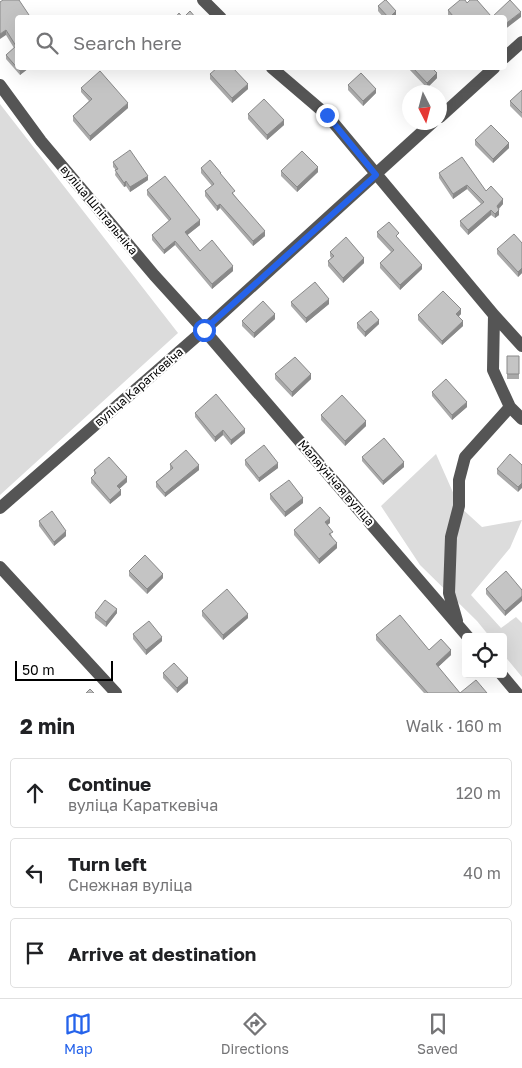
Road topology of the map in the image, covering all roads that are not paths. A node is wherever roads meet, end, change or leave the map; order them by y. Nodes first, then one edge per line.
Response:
1 (203, 0) edge
2 (218, 15) edge
3 (522, 42) edge
4 (507, 55) edge
5 (274, 70) edge
6 (492, 70) edge
7 (0, 85) edge
8 (447, 111) edge
9 (424, 130) edge
10 (376, 175) junction
11 (494, 315) junction
12 (204, 330) junction
13 (521, 345) edge
14 (510, 407) junction
15 (522, 419) edge
16 (0, 508) edge
17 (0, 566) edge
18 (458, 626) junction
19 (464, 633) edge
20 (504, 678) edge
21 (116, 693) edge
22 (517, 693) edge

1 - 2 street
3 - 4 street
5 - 10 street
6 - 8 street
7 - 12 street, вуліца Шпітальніка
9 - 10 street, вуліца Караткевіча
10 - 11 street
10 - 12 street, вуліца Караткевіча
11 - 13 street
11 - 14 street
12 - 16 street, вуліца Караткевіча
12 - 18 street, Маляўнічая вуліца
14 - 15 street
14 - 18 street
17 - 21 street
18 - 19 street, Маляўнічая вуліца
20 - 22 street

